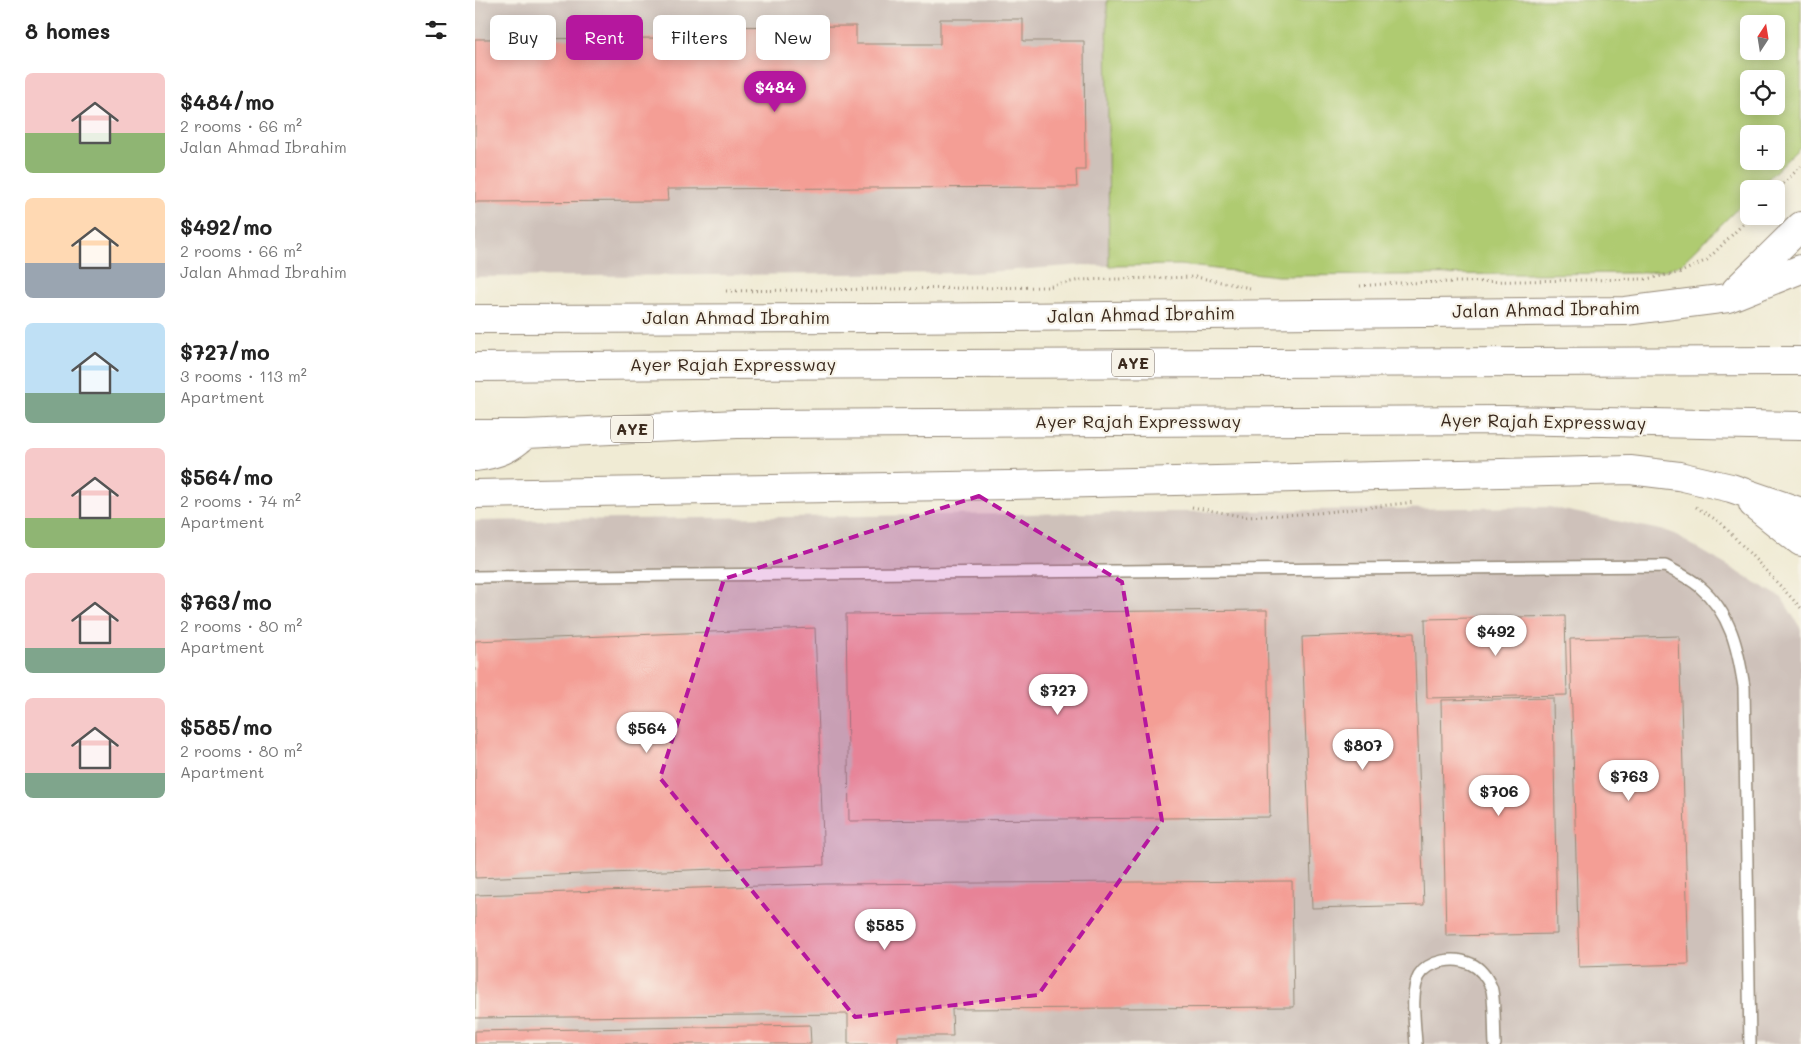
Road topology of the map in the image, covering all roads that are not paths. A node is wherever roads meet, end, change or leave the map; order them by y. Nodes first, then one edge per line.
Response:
1 (1801, 226) edge
2 (1801, 269) edge
3 (1728, 298) junction
4 (475, 319) edge
5 (1796, 361) edge
6 (475, 367) edge
7 (1798, 426) edge
8 (475, 434) edge
9 (526, 434) junction
10 (475, 457) edge
11 (1731, 488) junction
12 (475, 494) edge
13 (1801, 512) edge
14 (1801, 542) edge
15 (475, 577) edge
16 (1416, 1044) edge
17 (1495, 1044) edge
18 (1750, 1044) edge

1 - 3 main road
2 - 3 main road, Jalan Ahmad Ibrahim
3 - 4 main road, Jalan Ahmad Ibrahim
5 - 6 main road, Ayer Rajah Expressway / AYE
7 - 9 main road, Ayer Rajah Expressway / AYE
8 - 9 main road, Ayer Rajah Expressway / AYE
9 - 10 main road
11 - 12 main road
11 - 13 main road
11 - 14 main road
15 - 18 lane
16 - 17 lane

